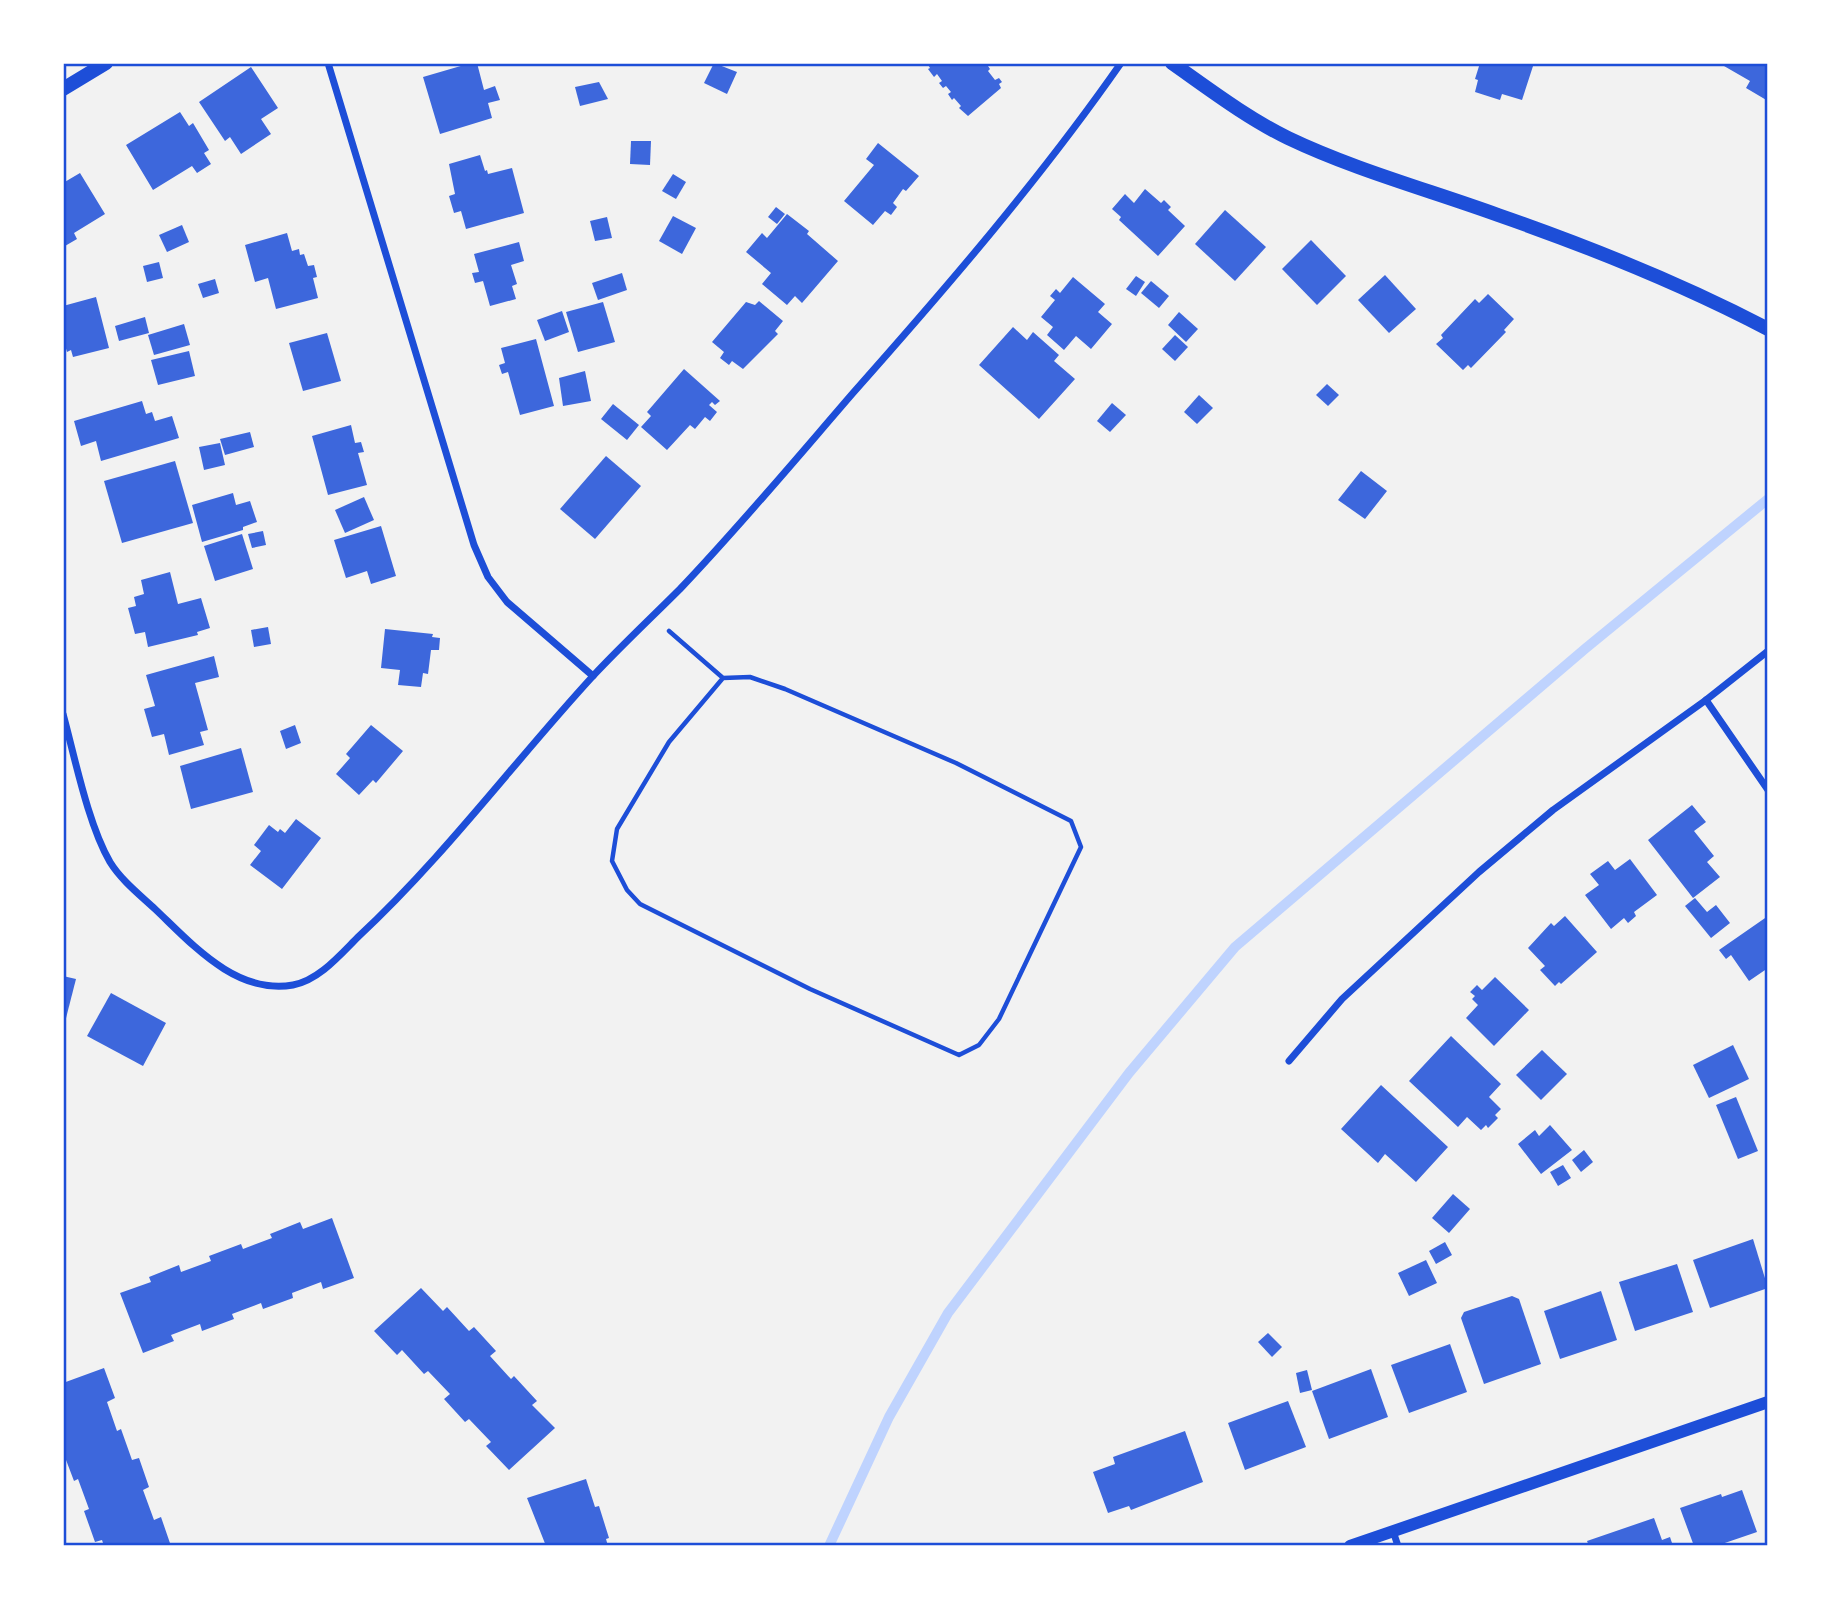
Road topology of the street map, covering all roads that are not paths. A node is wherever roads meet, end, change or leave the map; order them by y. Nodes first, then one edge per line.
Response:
1 (106, 63) edge
2 (328, 63) edge
3 (1121, 63) edge
4 (1172, 63) edge
5 (63, 89) edge
6 (1768, 329) edge
7 (1768, 651) edge
8 (593, 676) junction
9 (1706, 700) junction
10 (63, 714) edge
11 (1768, 790) edge
12 (1290, 1061) dead end
13 (1768, 1402) edge
14 (1393, 1531) junction
15 (1350, 1546) edge
16 (1398, 1546) edge

1 - 5 main road
2 - 8 street
3 - 8 street
4 - 6 main road
7 - 9 street
8 - 10 street
9 - 11 street
9 - 12 street
13 - 14 street
14 - 15 street
14 - 16 street

